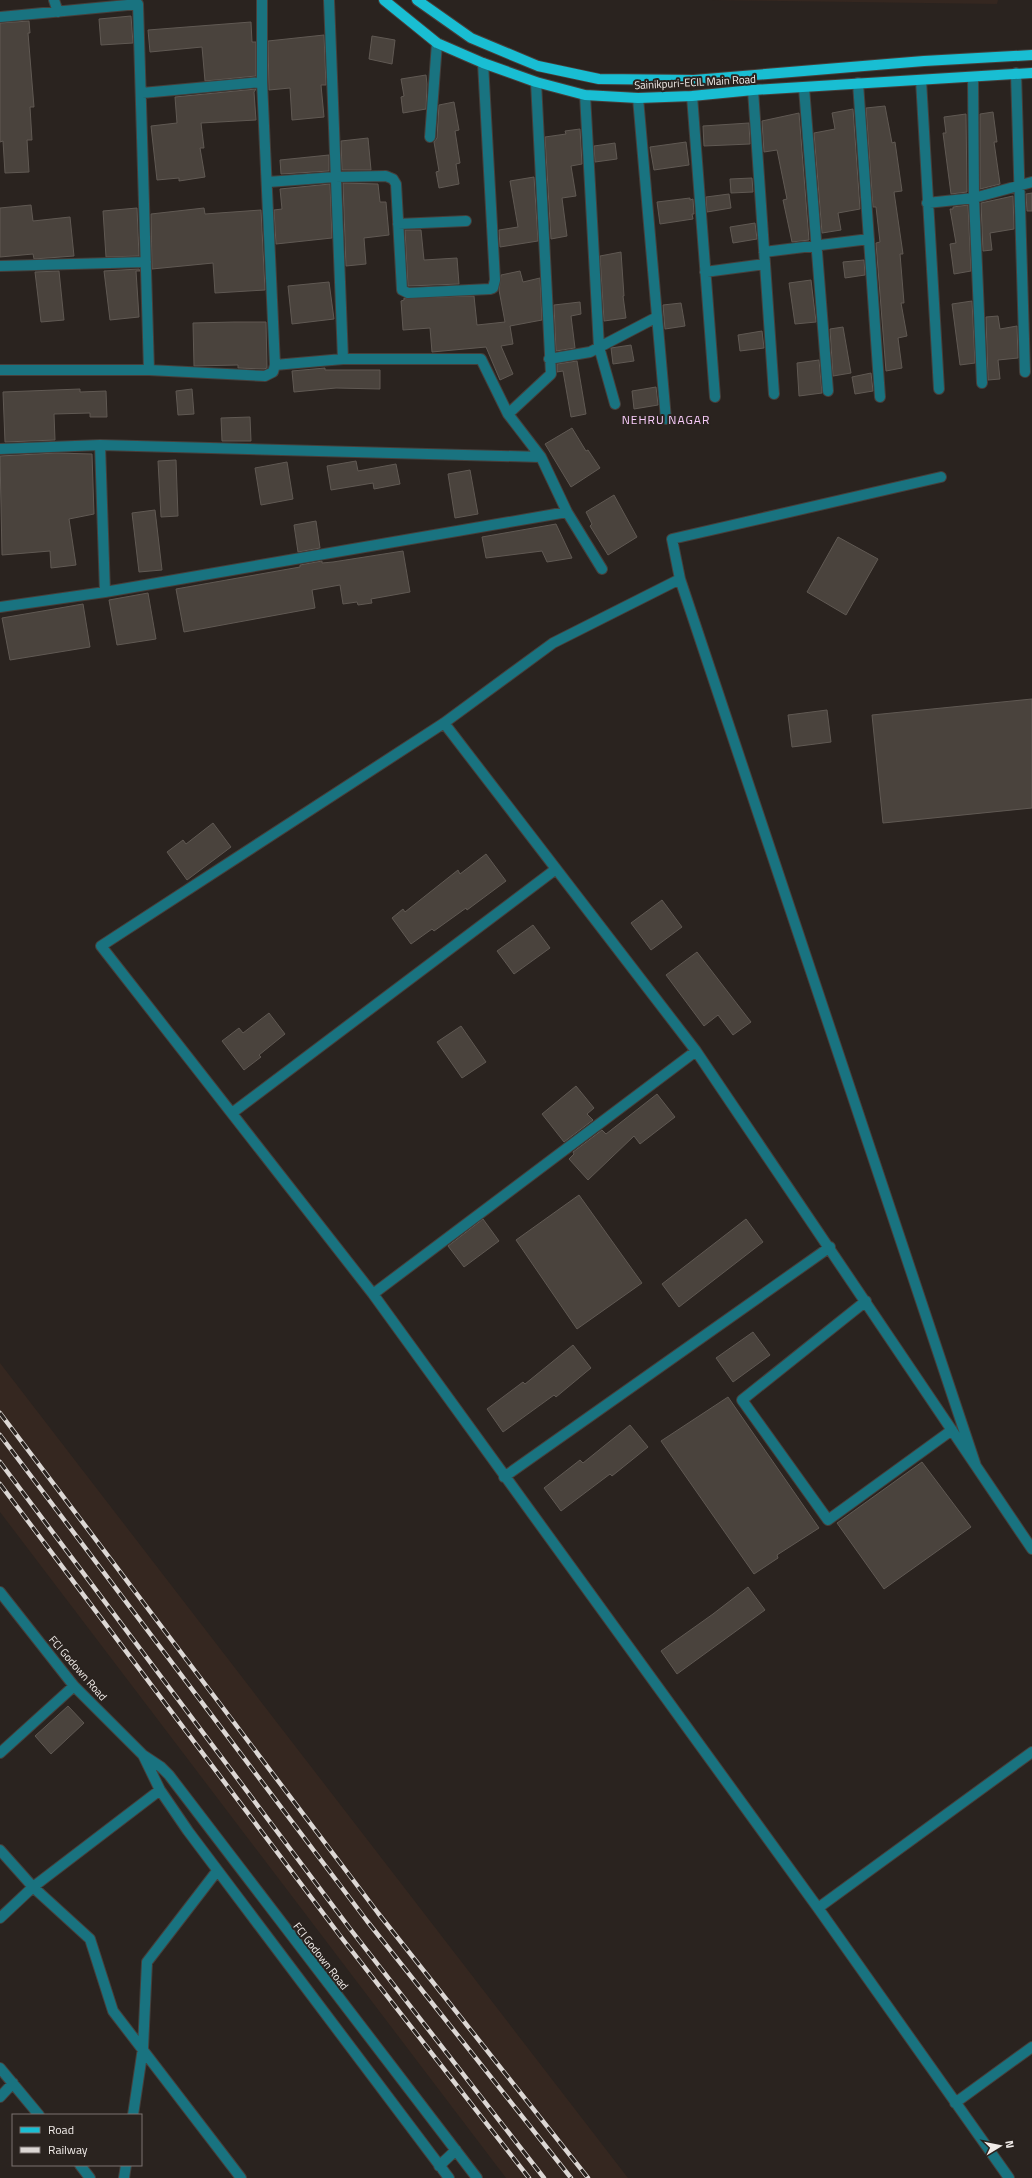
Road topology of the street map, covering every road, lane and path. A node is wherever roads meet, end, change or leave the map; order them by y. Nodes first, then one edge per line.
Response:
1 (54, 0) edge
2 (262, 0) edge
3 (329, 0) edge
4 (384, 0) edge
5 (417, 0) edge
6 (58, 12) junction
7 (0, 17) edge
8 (437, 43) junction
9 (1032, 55) edge
10 (482, 63) junction
11 (1016, 73) junction
12 (1032, 73) edge
13 (973, 77) junction
14 (921, 80) junction
15 (262, 82) junction
16 (536, 82) junction
17 (858, 83) junction
18 (804, 88) junction
19 (753, 90) junction
20 (142, 93) junction
21 (585, 95) junction
22 (692, 96) junction
23 (638, 98) junction
24 (430, 137) dead end
25 (335, 177) junction
26 (268, 182) junction
27 (1032, 182) edge
28 (1019, 187) junction
29 (974, 198) junction
30 (927, 203) junction
31 (466, 221) dead end
32 (398, 224) junction
33 (869, 239) junction
34 (817, 246) junction
35 (764, 252) junction
36 (146, 262) junction
37 (765, 264) junction
38 (0, 266) edge
39 (705, 272) junction
40 (657, 317) junction
41 (599, 347) junction
42 (343, 359) junction
43 (549, 359) junction
44 (275, 365) junction
45 (0, 370) edge
46 (149, 370) junction
47 (1025, 372) dead end
48 (982, 383) dead end
49 (939, 389) dead end
50 (828, 391) dead end
51 (774, 394) dead end
52 (880, 396) dead end
53 (715, 397) dead end
54 (615, 404) dead end
55 (508, 414) junction
56 (666, 419) dead end
57 (100, 445) junction
58 (0, 449) edge
59 (541, 457) junction
60 (941, 477) dead end
61 (567, 512) junction
62 (602, 569) dead end
63 (680, 579) junction
64 (105, 592) junction
65 (0, 607) edge
66 (444, 722) junction
67 (556, 869) junction
68 (696, 1051) junction
69 (232, 1113) junction
70 (830, 1247) junction
71 (373, 1294) junction
72 (866, 1302) junction
73 (952, 1430) junction
74 (976, 1466) junction
75 (504, 1477) junction
76 (1032, 1549) edge
77 (0, 1592) edge
78 (74, 1686) junction
79 (1032, 1752) edge
80 (0, 1753) edge
81 (142, 1755) junction
82 (160, 1790) junction
83 (0, 1850) edge
84 (217, 1871) junction
85 (33, 1887) junction
86 (818, 1908) junction
87 (0, 1918) edge
88 (1032, 2047) edge
89 (143, 2048) junction
90 (0, 2068) edge
91 (13, 2083) junction
92 (0, 2097) edge
93 (955, 2103) junction
94 (38, 2114) edge
95 (133, 2114) edge
96 (456, 2150) junction
97 (81, 2166) edge
98 (126, 2166) edge
99 (439, 2166) junction
100 (90, 2178) edge
101 (124, 2178) edge
102 (241, 2178) edge
103 (449, 2178) edge
104 (477, 2178) edge
105 (1009, 2178) edge

1 - 6 street
2 - 15 street
3 - 25 street
4 - 8 main road, Sainikpuri-ECIL Main Road
5 - 9 main road, Sainikpuri-ECIL Main Road
6 - 7 street
6 - 20 street
8 - 10 main road, Sainikpuri-ECIL Main Road
8 - 24 street
10 - 16 main road, Sainikpuri-ECIL Main Road
10 - 32 street
11 - 12 main road, Sainikpuri-ECIL Main Road
11 - 13 main road, Sainikpuri-ECIL Main Road
11 - 28 street
13 - 14 main road, Sainikpuri-ECIL Main Road
13 - 29 street
14 - 17 main road, Sainikpuri-ECIL Main Road
14 - 30 street
15 - 20 street
15 - 26 street
16 - 21 main road, Sainikpuri-ECIL Main Road
16 - 43 street
17 - 18 main road, Sainikpuri-ECIL Main Road
17 - 33 street
18 - 19 main road, Sainikpuri-ECIL Main Road
18 - 34 street
19 - 22 main road, Sainikpuri-ECIL Main Road
19 - 35 street
20 - 36 street
21 - 23 main road, Sainikpuri-ECIL Main Road
21 - 41 street
22 - 23 main road, Sainikpuri-ECIL Main Road
22 - 39 street
23 - 40 street
25 - 26 street
25 - 32 street
25 - 42 street
26 - 44 street
27 - 28 street
28 - 29 street
28 - 47 street
29 - 30 street
29 - 48 street
30 - 49 street
31 - 32 street
33 - 34 street
33 - 52 street
34 - 35 street
34 - 50 street
35 - 37 street
36 - 38 street
36 - 46 street
37 - 39 street
37 - 51 street
39 - 53 street
40 - 41 street
40 - 56 street
41 - 43 street
41 - 54 street
42 - 44 street
42 - 55 street
43 - 55 street
44 - 46 street
45 - 46 street
55 - 59 street
57 - 58 street
57 - 59 street
57 - 64 street
59 - 61 street
60 - 63 street
61 - 62 street
61 - 64 street
63 - 66 street
63 - 74 street
64 - 65 street
66 - 67 street
66 - 69 street
67 - 68 street
67 - 69 street
68 - 70 street
68 - 71 street
69 - 71 street
70 - 72 street
70 - 75 street
71 - 75 street
72 - 73 street
72 - 73 street
73 - 74 street
74 - 76 street
75 - 86 street
77 - 78 street, FCI Godown Road
78 - 80 street
78 - 81 street, FCI Godown Road
79 - 86 street
81 - 82 street, FCI Godown Road
81 - 96 street, FCI Godown Road
82 - 84 street, FCI Godown Road
82 - 85 street
83 - 85 street
84 - 89 street
84 - 99 street, FCI Godown Road
85 - 87 street
85 - 89 street
86 - 93 street
88 - 93 street
89 - 95 street
89 - 102 street
90 - 91 street
91 - 92 street
91 - 94 street
93 - 105 street
96 - 99 street
96 - 104 street, FCI Godown Road
97 - 100 street
98 - 101 street
99 - 103 street, FCI Godown Road

